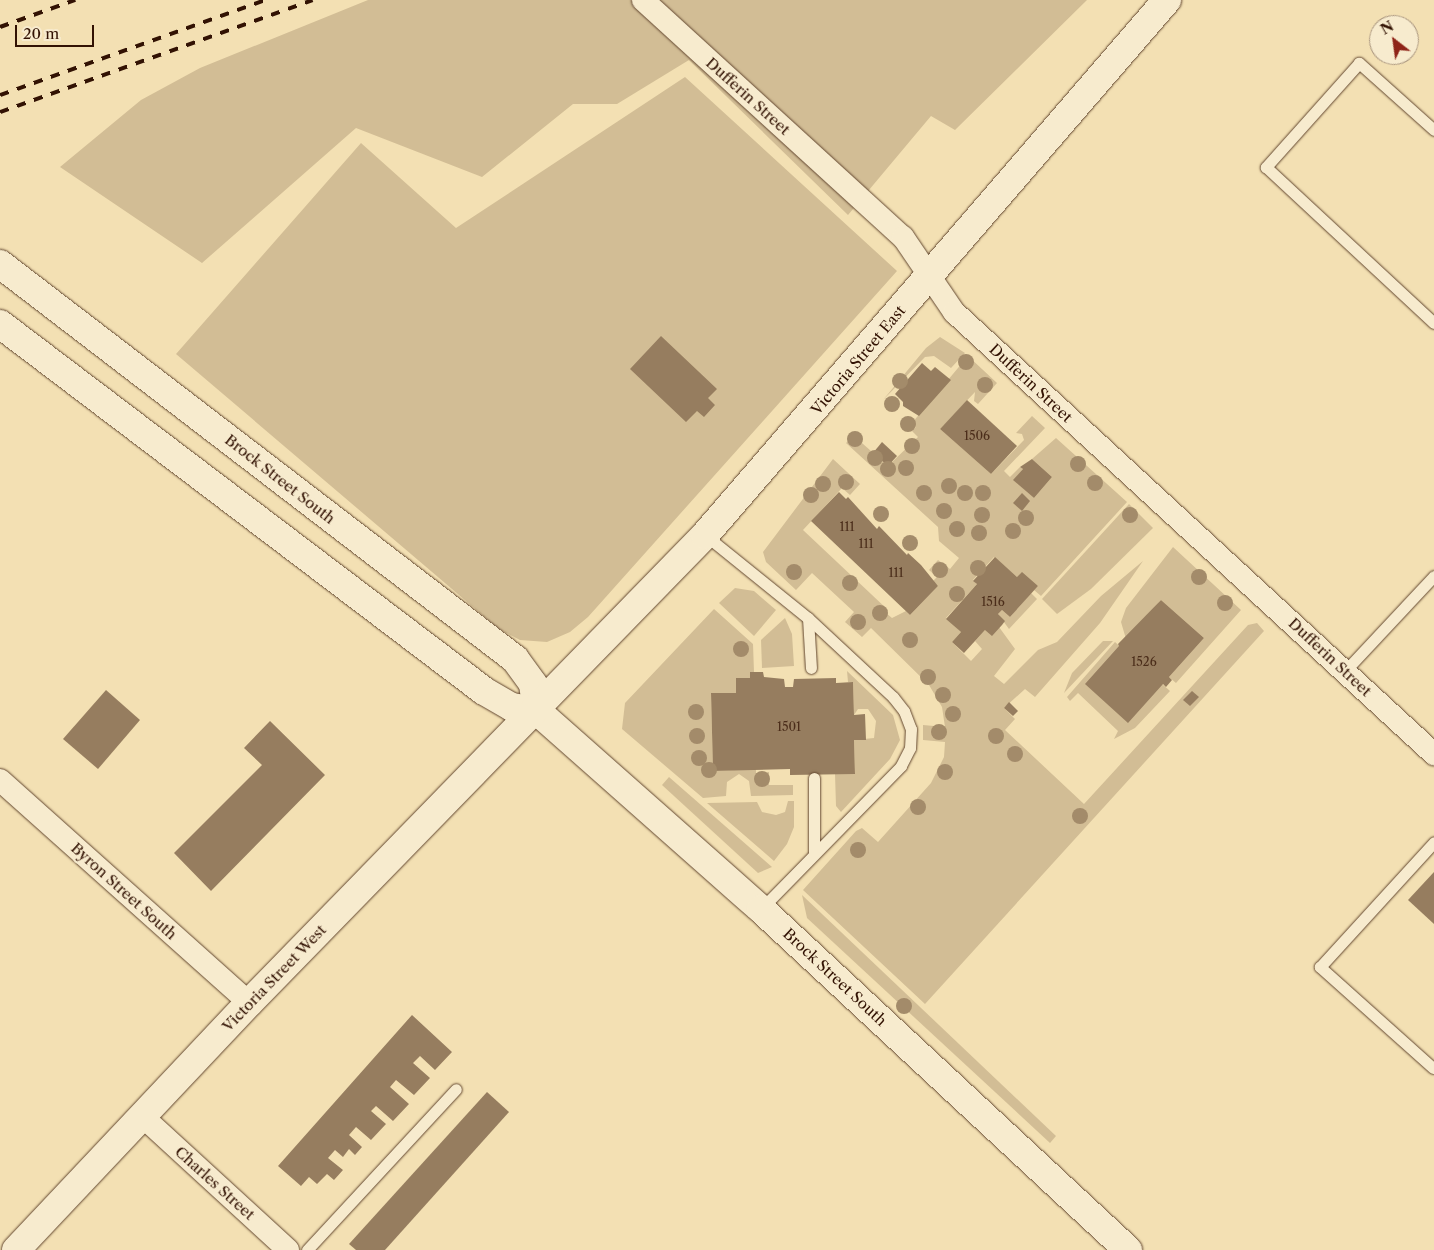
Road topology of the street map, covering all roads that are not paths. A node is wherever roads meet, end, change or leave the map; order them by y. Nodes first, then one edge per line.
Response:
1 (643, 0) edge
2 (1167, 0) edge
3 (1434, 130) edge
4 (0, 264) edge
5 (930, 276) junction
6 (1434, 323) edge
7 (0, 324) edge
8 (705, 535) junction
9 (1434, 576) edge
10 (808, 618) junction
11 (811, 668) dead end
12 (1345, 671) junction
13 (537, 710) junction
14 (1434, 754) edge
15 (814, 778) dead end
16 (0, 780) edge
17 (1434, 842) edge
18 (814, 853) junction
19 (761, 909) junction
20 (248, 1003) junction
21 (1433, 1068) dead end
22 (456, 1089) dead end
23 (142, 1116) junction
24 (16, 1250) edge
25 (288, 1250) edge
26 (307, 1250) edge
27 (1128, 1250) edge

1 - 5 street, Dufferin Street
2 - 5 main road, Victoria Street East
3 - 6 lane
4 - 13 main road, Brock Street South
5 - 8 main road, Victoria Street East
5 - 12 street, Dufferin Street
7 - 13 main road
8 - 10 lane
8 - 13 main road, Victoria Street East
9 - 12 lane
10 - 11 lane
10 - 18 lane
12 - 14 street, Dufferin Street
13 - 19 main road, Brock Street South
13 - 20 main road, Victoria Street West
15 - 18 lane
16 - 20 street, Byron Street South
17 - 21 lane
18 - 19 lane
19 - 27 main road, Brock Street South
20 - 23 main road, Victoria Street West
22 - 26 lane
23 - 24 main road, Victoria Street West
23 - 25 street, Charles Street

